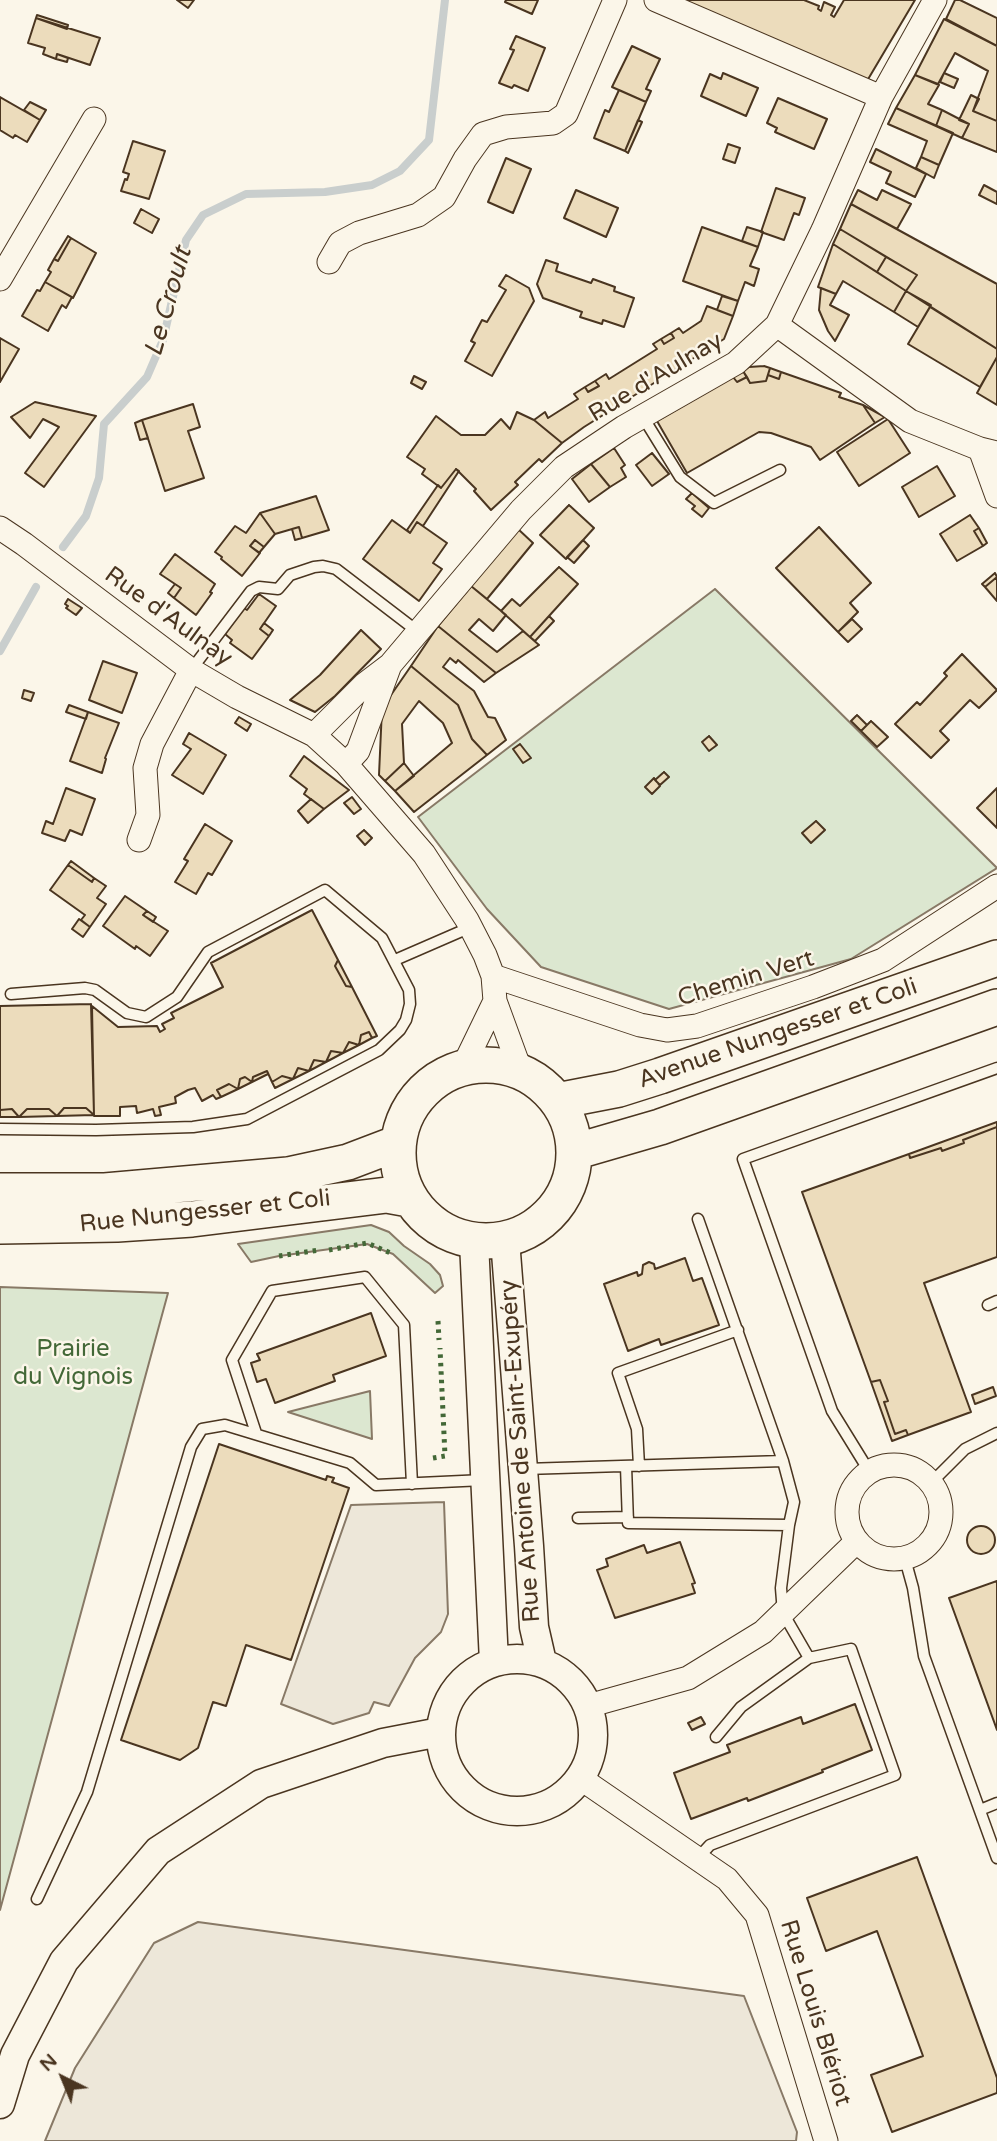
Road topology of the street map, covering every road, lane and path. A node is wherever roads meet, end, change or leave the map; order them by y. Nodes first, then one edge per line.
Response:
1 (615, 0) edge
2 (656, 0) edge
3 (935, 0) edge
4 (881, 97) junction
5 (94, 119) dead end
6 (328, 262) dead end
7 (0, 279) edge
8 (777, 325) junction
9 (643, 417) junction
10 (988, 451) edge
11 (779, 470) dead end
12 (997, 496) edge
13 (0, 528) edge
14 (417, 631) junction
15 (390, 665) junction
16 (191, 670) junction
17 (314, 735) junction
18 (346, 765) junction
19 (139, 840) dead end
20 (997, 887) edge
21 (471, 927) junction
22 (997, 958) edge
23 (395, 960) junction
24 (493, 976) junction
25 (10, 994) dead end
26 (495, 1001) junction
27 (997, 1007) edge
28 (464, 1068) junction
29 (997, 1069) edge
30 (521, 1072) junction
31 (557, 1101) junction
32 (0, 1129) edge
33 (397, 1143) junction
34 (575, 1152) junction
35 (0, 1191) edge
36 (409, 1199) junction
37 (698, 1219) dead end
38 (0, 1226) edge
39 (489, 1241) junction
40 (738, 1330) junction
41 (256, 1433) junction
42 (997, 1433) edge
43 (783, 1461) junction
44 (625, 1466) junction
45 (639, 1466) junction
46 (522, 1469) junction
47 (870, 1471) junction
48 (486, 1480) junction
49 (931, 1483) junction
50 (412, 1484) junction
51 (628, 1517) junction
52 (579, 1518) dead end
53 (789, 1525) junction
54 (856, 1542) junction
55 (905, 1559) junction
56 (783, 1613) junction
57 (809, 1658) junction
58 (494, 1662) junction
59 (542, 1662) junction
60 (588, 1706) junction
61 (440, 1732) junction
62 (716, 1737) dead end
63 (580, 1778) junction
64 (997, 1803) edge
65 (980, 1810) junction
66 (997, 1858) edge
67 (697, 1859) junction
68 (37, 1899) dead end
69 (0, 2104) edge
70 (826, 2141) edge

1 - 6 street
2 - 4 street
3 - 4 street
4 - 8 street
5 - 7 street
8 - 9 street, Rue d'Aulnay
8 - 10 street
9 - 11 lane
9 - 14 street, Rue d'Aulnay
10 - 12 street
13 - 16 street, Rue d'Aulnay
14 - 15 street, Rue d'Aulnay
14 - 16 lane
15 - 17 street, Rue d'Aulnay
15 - 18 street, Rue d'Aulnay
16 - 17 street, Rue d'Aulnay
16 - 19 street
17 - 18 street, Rue d'Aulnay
18 - 21 street, Rue d'Aulnay
20 - 24 street, Chemin Vert
21 - 23 lane
21 - 24 street, Rue d'Aulnay
22 - 31 main road, Avenue Nungesser et Coli
23 - 25 lane
23 - 32 lane
24 - 26 street, Rue d'Aulnay
26 - 28 street, Rue d'Aulnay
26 - 30 street, Rue d'Aulnay
27 - 34 main road, Avenue Nungesser et Coli
28 - 30 main road
28 - 33 main road
29 - 47 lane
30 - 31 main road
31 - 34 main road
33 - 35 main road, Rue Nungesser et Coli
33 - 36 main road
34 - 39 main road
36 - 38 main road, Rue Nungesser et Coli
36 - 39 main road
37 - 40 lane
39 - 46 street, Rue Antoine de Saint-Exupéry
39 - 48 street, Rue Antoine de Saint-Exupéry
40 - 43 lane
40 - 45 lane
41 - 50 lane
41 - 50 lane
41 - 68 lane
42 - 49 lane
43 - 45 lane
43 - 53 lane
44 - 45 lane
44 - 46 lane
44 - 51 lane
46 - 59 street, Rue Antoine de Saint-Exupéry
47 - 49 street
47 - 54 street
48 - 50 lane
48 - 58 street, Rue Antoine de Saint-Exupéry
49 - 55 street
51 - 52 lane
51 - 53 lane
53 - 56 lane
54 - 55 street
54 - 56 street
55 - 65 lane
56 - 57 lane
56 - 60 street
57 - 62 lane
57 - 67 lane
58 - 59 street
58 - 61 street
59 - 60 street
60 - 63 street
61 - 63 street
61 - 69 street
63 - 67 street, Rue Louis Blériot
64 - 65 lane
65 - 66 lane
67 - 70 street, Rue Louis Blériot

